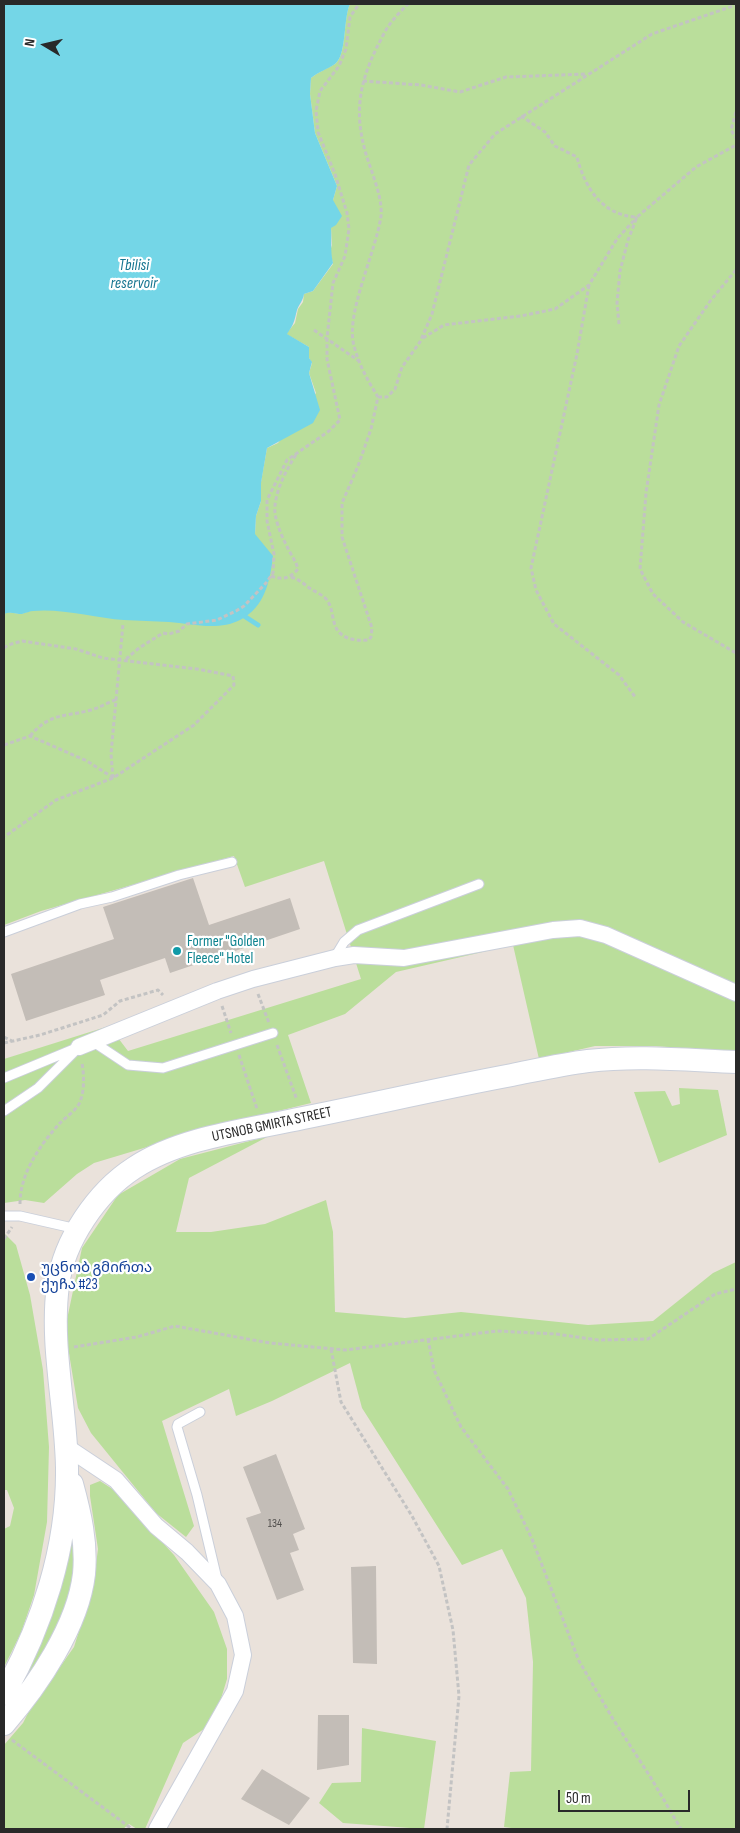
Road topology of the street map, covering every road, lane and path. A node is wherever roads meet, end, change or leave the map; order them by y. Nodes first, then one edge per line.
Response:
1 (359, 4) edge
2 (408, 4) edge
3 (736, 5) edge
4 (586, 74) junction
5 (363, 81) junction
6 (736, 112) edge
7 (521, 116) junction
8 (736, 138) edge
9 (736, 145) edge
10 (637, 217) junction
11 (736, 270) edge
12 (589, 285) junction
13 (618, 324) dead end
14 (314, 330) dead end
15 (327, 338) junction
16 (422, 338) junction
17 (359, 361) junction
18 (378, 397) junction
19 (298, 453) junction
20 (271, 576) junction
21 (291, 577) junction
22 (123, 624) dead end
23 (4, 648) edge
24 (736, 653) edge
25 (119, 659) junction
26 (126, 659) junction
27 (636, 698) dead end
28 (116, 699) junction
29 (30, 736) junction
30 (4, 745) edge
31 (113, 778) junction
32 (4, 837) edge
33 (232, 862) dead end
34 (479, 884) dead end
35 (4, 932) edge
36 (335, 958) junction
37 (158, 990) dead end
38 (736, 994) edge
39 (263, 1006) dead end
40 (225, 1017) dead end
41 (273, 1033) junction
42 (4, 1038) edge
43 (12, 1041) junction
44 (4, 1043) edge
45 (86, 1044) junction
46 (236, 1046) junction
47 (736, 1062) edge
48 (4, 1078) edge
49 (295, 1095) dead end
50 (256, 1106) dead end
51 (4, 1111) edge
52 (4, 1216) edge
53 (20, 1216) junction
54 (78, 1229) junction
55 (736, 1289) edge
56 (428, 1339) junction
57 (332, 1349) junction
58 (56, 1350) junction
59 (200, 1412) dead end
60 (66, 1457) junction
61 (218, 1584) junction
62 (4, 1694) edge
63 (8, 1731) edge
64 (132, 1829) edge
65 (157, 1829) edge
66 (447, 1829) edge
67 (680, 1829) edge

1 - 15 path
2 - 5 path
3 - 4 path
4 - 5 path
4 - 7 path
5 - 17 path
6 - 8 path
7 - 10 path
7 - 16 path
9 - 10 path
10 - 12 path
10 - 13 path
11 - 24 path
12 - 16 path
12 - 27 path
14 - 15 path
15 - 17 path
15 - 19 path
16 - 18 path
17 - 18 path
18 - 21 path
19 - 20 path
19 - 21 path
20 - 21 path
20 - 26 path
22 - 25 path
23 - 25 path
25 - 26 path
25 - 28 path
26 - 31 path
28 - 29 path
28 - 31 path
29 - 30 path
29 - 31 path
31 - 32 path
33 - 35 lane
34 - 36 lane
36 - 38 street
36 - 45 street
37 - 43 path
39 - 41 path
40 - 46 path
41 - 46 lane
41 - 49 path
42 - 43 path
43 - 44 path
45 - 46 lane
45 - 48 lane
45 - 51 lane
45 - 53 path
46 - 50 path
47 - 54 main road, UTSNOB GMIRTA STREET
52 - 53 lane
53 - 54 lane
54 - 58 main road, UTSNOB GMIRTA STREET
55 - 56 path
56 - 57 path
56 - 67 path
57 - 58 path
57 - 66 path
58 - 60 main road, UTSNOB GMIRTA STREET
59 - 61 lane
60 - 61 street
60 - 62 main road, UTSNOB GMIRTA STREET
60 - 63 main road, UTSNOB GMIRTA STREET
61 - 65 street
63 - 64 path

